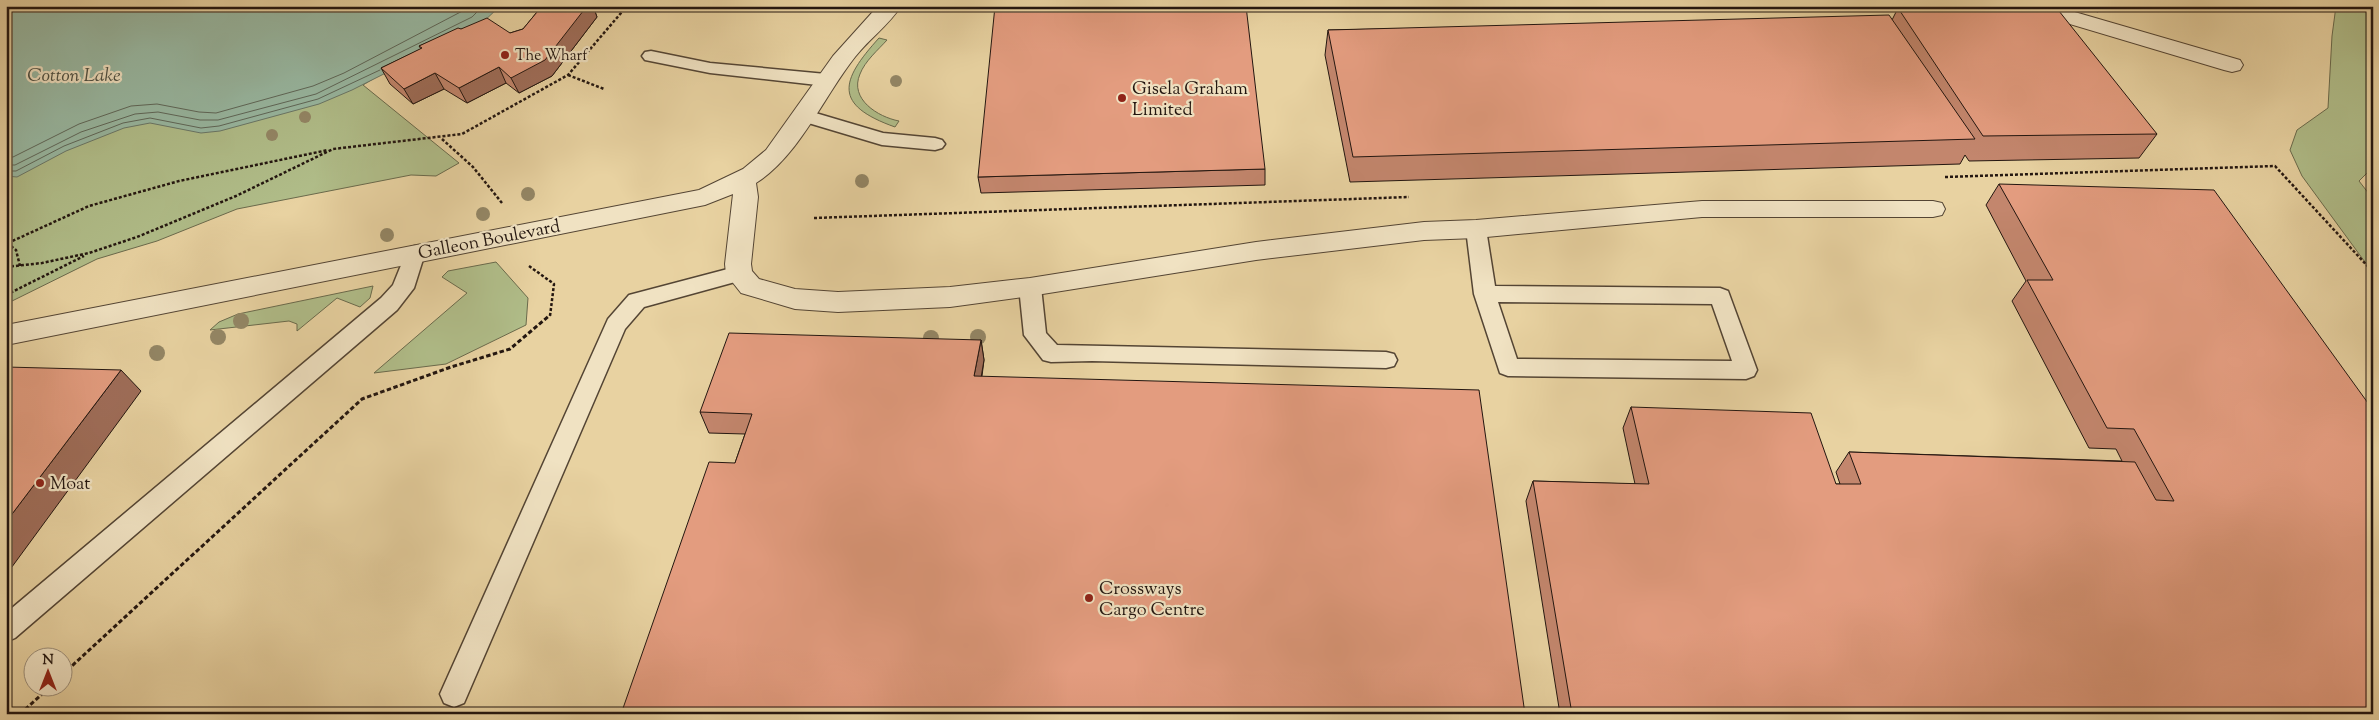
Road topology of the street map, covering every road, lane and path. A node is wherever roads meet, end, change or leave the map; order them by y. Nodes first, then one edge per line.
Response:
1 (627, 6) edge
2 (891, 6) edge
3 (2030, 6) edge
4 (651, 56) dead end
5 (2232, 66) dead end
6 (568, 75) junction
7 (826, 80) junction
8 (604, 89) dead end
9 (802, 115) junction
10 (441, 138) junction
11 (935, 144) dead end
12 (333, 149) junction
13 (744, 179) junction
14 (504, 206) dead end
15 (1933, 209) dead end
16 (1476, 229) junction
17 (7, 243) edge
18 (89, 253) junction
19 (415, 253) junction
20 (523, 261) dead end
21 (20, 266) junction
22 (6, 267) edge
23 (739, 274) junction
24 (1030, 287) junction
25 (6, 294) edge
26 (1485, 294) junction
27 (6, 335) edge
28 (1386, 360) dead end
29 (6, 630) edge
30 (72, 666) edge
31 (454, 694) dead end
32 (38, 698) edge
33 (20, 714) edge

1 - 6 path
2 - 7 street, Galleon Boulevard
3 - 5 street
4 - 7 lane
6 - 8 path
6 - 10 path
7 - 9 street, Galleon Boulevard
9 - 11 lane
9 - 13 street, Galleon Boulevard
10 - 12 path
10 - 14 path
12 - 17 path
12 - 18 path
13 - 19 street, Galleon Boulevard
13 - 23 street
15 - 16 street
16 - 24 street
16 - 26 lane
17 - 21 path
18 - 21 path
18 - 25 path
19 - 27 street, Galleon Boulevard
19 - 29 lane
20 - 30 path
21 - 22 path
23 - 24 street
23 - 31 lane
24 - 28 lane
26 - 26 lane
32 - 33 path

